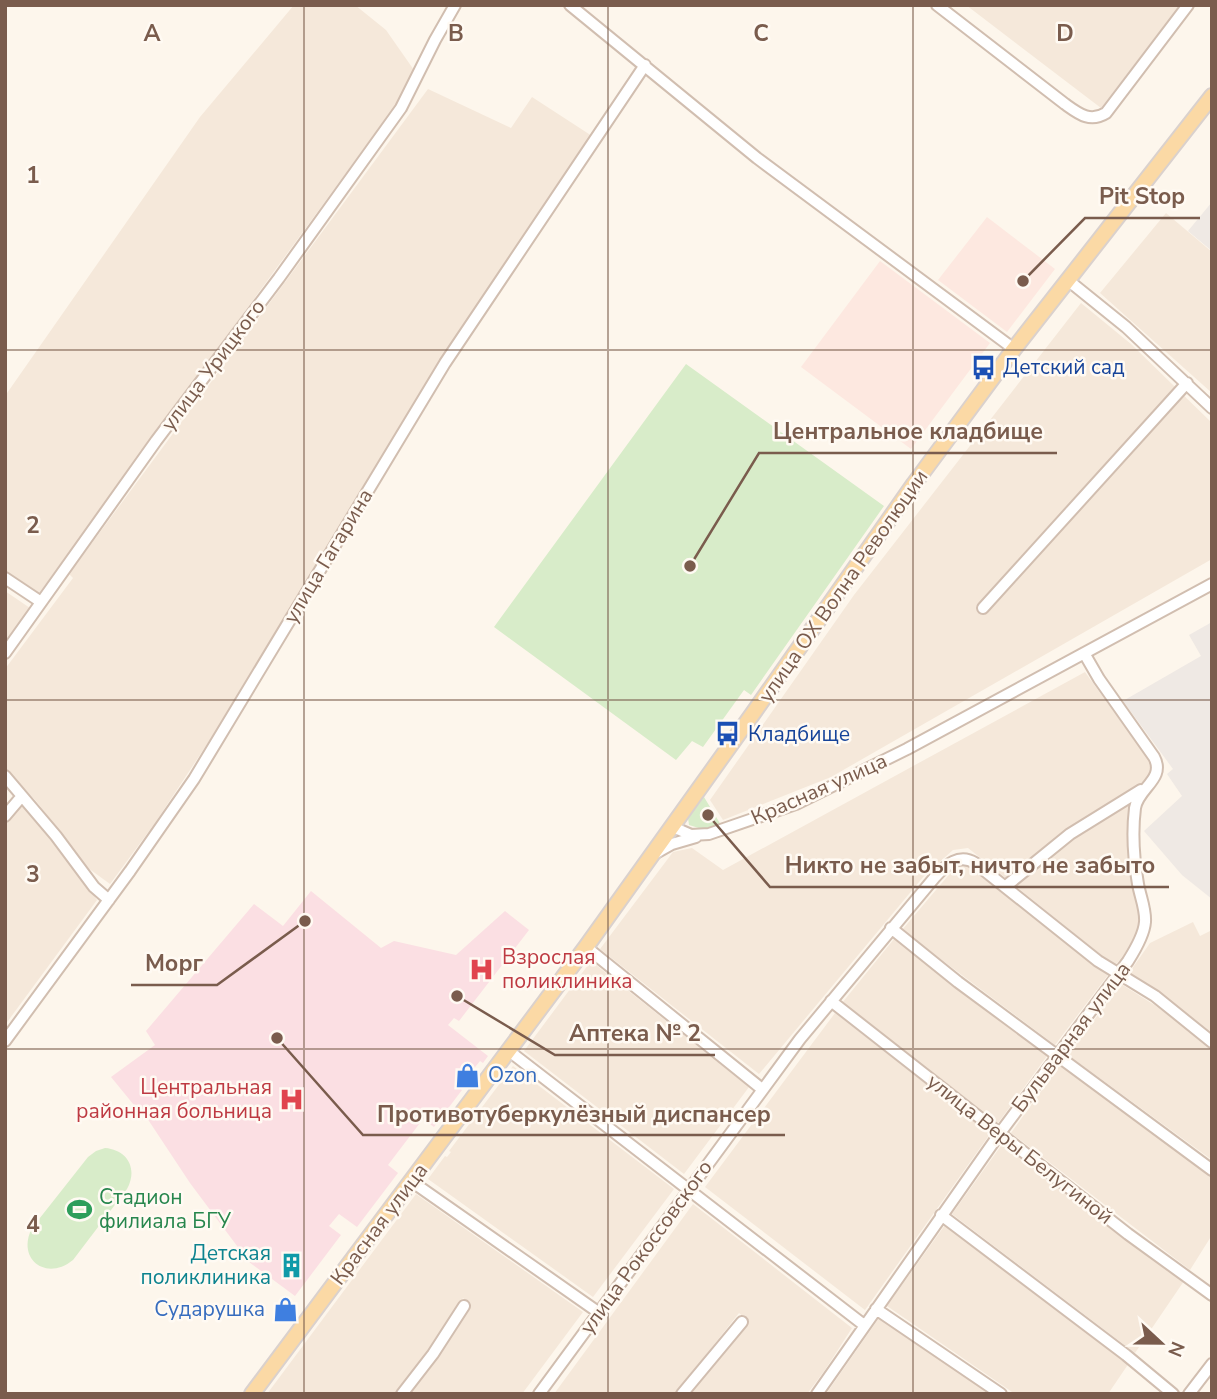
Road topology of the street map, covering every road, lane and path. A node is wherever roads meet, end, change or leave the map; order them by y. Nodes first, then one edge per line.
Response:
1 (455, 5) edge
2 (570, 5) edge
3 (937, 5) edge
4 (1188, 5) edge
5 (645, 65) junction
6 (1212, 96) edge
7 (1069, 281) junction
8 (1014, 349) junction
9 (1187, 383) junction
10 (1212, 408) edge
11 (5, 578) edge
12 (1212, 584) edge
13 (41, 603) junction
14 (983, 608) dead end
15 (5, 653) edge
16 (1084, 653) junction
17 (5, 776) edge
18 (1146, 786) junction
19 (22, 796) junction
20 (5, 816) edge
21 (673, 827) junction
22 (709, 834) junction
23 (651, 857) junction
24 (1006, 886) junction
25 (109, 900) junction
26 (891, 928) junction
27 (586, 947) junction
28 (1118, 975) junction
29 (831, 1001) junction
30 (5, 1041) edge
31 (1212, 1042) edge
32 (509, 1051) junction
33 (1058, 1055) junction
34 (762, 1089) junction
35 (1000, 1133) junction
36 (1212, 1170) edge
37 (411, 1181) junction
38 (689, 1188) junction
39 (941, 1215) junction
40 (1212, 1295) edge
41 (464, 1306) dead end
42 (876, 1309) junction
43 (598, 1311) junction
44 (742, 1322) dead end
45 (864, 1325) junction
46 (1212, 1364) edge
47 (252, 1394) edge
48 (402, 1394) edge
49 (539, 1394) edge
50 (682, 1394) edge
51 (817, 1394) edge
52 (1001, 1394) edge
53 (1173, 1394) edge
54 (1189, 1394) edge

1 - 13 street, улица Урицкого
2 - 5 street
3 - 4 street
5 - 8 street
5 - 25 street, улица Гагарина
6 - 7 main road, улица ОХ Волна Революции
7 - 8 main road, улица ОХ Волна Революции
7 - 9 street
8 - 21 main road, улица ОХ Волна Революции
9 - 10 street
9 - 14 street
11 - 13 street
12 - 16 street, Красная улица
13 - 15 street, улица Урицкого
16 - 18 street, Бульварная улица
16 - 22 street, Красная улица
17 - 19 street
18 - 24 street
18 - 28 street, Бульварная улица
19 - 20 street
19 - 25 street
21 - 22 street, Красная улица
21 - 23 main road, Красная улица
22 - 23 street
23 - 27 main road, Красная улица
24 - 26 street, улица Рокоссовского
24 - 28 street
25 - 30 street, улица Гагарина
26 - 29 street, улица Рокоссовского
26 - 33 street
27 - 32 main road, Красная улица
27 - 34 street
28 - 31 street
28 - 33 street, Бульварная улица
29 - 34 street, улица Рокоссовского
29 - 35 street, улица Веры Белугиной
32 - 37 main road, Красная улица
32 - 38 street
33 - 35 street, Бульварная улица
33 - 36 street
34 - 38 street, улица Рокоссовского
35 - 39 street, Бульварная улица
35 - 40 street, улица Веры Белугиной
37 - 43 street
37 - 47 main road, Красная улица
38 - 43 street, улица Рокоссовского
38 - 45 street
39 - 42 street, Бульварная улица
39 - 53 street
41 - 48 street
42 - 45 street, Бульварная улица
42 - 52 street
43 - 49 street, улица Рокоссовского
44 - 50 street
45 - 51 street, Бульварная улица
46 - 54 street

